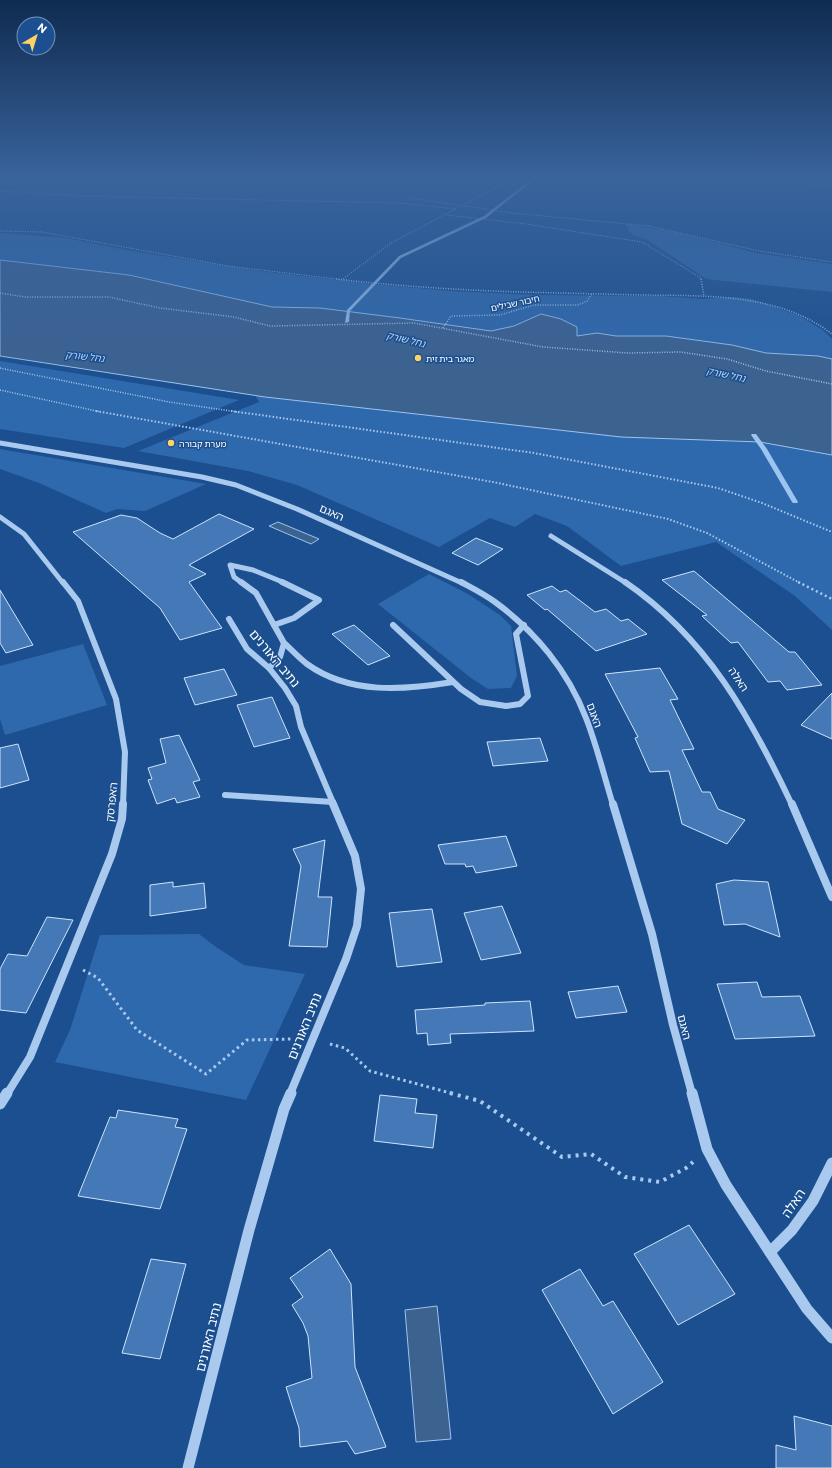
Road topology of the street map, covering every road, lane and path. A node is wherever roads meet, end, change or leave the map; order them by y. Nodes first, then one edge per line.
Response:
1 (121, 247) edge
2 (386, 247) edge
3 (649, 247) edge
4 (739, 247) edge
5 (832, 262) edge
6 (342, 280) junction
7 (0, 293) edge
8 (592, 294) junction
9 (704, 296) junction
10 (443, 328) junction
11 (832, 334) edge
12 (0, 368) edge
13 (832, 384) edge
14 (0, 390) edge
15 (1, 443) edge
16 (0, 517) edge
17 (832, 532) edge
18 (551, 536) dead end
19 (832, 598) edge
20 (229, 620) dead end
21 (274, 625) junction
22 (393, 625) dead end
23 (524, 625) junction
24 (284, 643) junction
25 (269, 668) junction
26 (453, 682) junction
27 (225, 794) dead end
28 (333, 802) junction
29 (832, 896) edge
30 (69, 962) junction
31 (313, 1038) junction
32 (0, 1104) edge
33 (707, 1150) junction
34 (832, 1164) edge
35 (770, 1252) junction
36 (832, 1338) edge
37 (188, 1468) edge

1 - 6 path
2 - 6 path
3 - 9 path
4 - 5 path
6 - 8 path
7 - 10 path
8 - 9 path
8 - 10 path, חיבור שבילים
9 - 11 path
10 - 13 path
12 - 17 path
14 - 19 path
15 - 23 street, האגם
16 - 30 street, האפרסק
18 - 29 street, האלה
20 - 25 street, נתיב האורנים
21 - 21 street
21 - 24 street
22 - 26 street
23 - 26 street
23 - 33 street, האגם
24 - 25 street
24 - 26 street
25 - 28 street, נתיב האורנים
27 - 28 street
28 - 31 street, נתיב האורנים
30 - 31 path
30 - 32 street, האפרסק
31 - 33 path
31 - 37 street, נתיב האורנים
33 - 35 street, האגם
34 - 35 street, האלה
35 - 36 street, האגם

